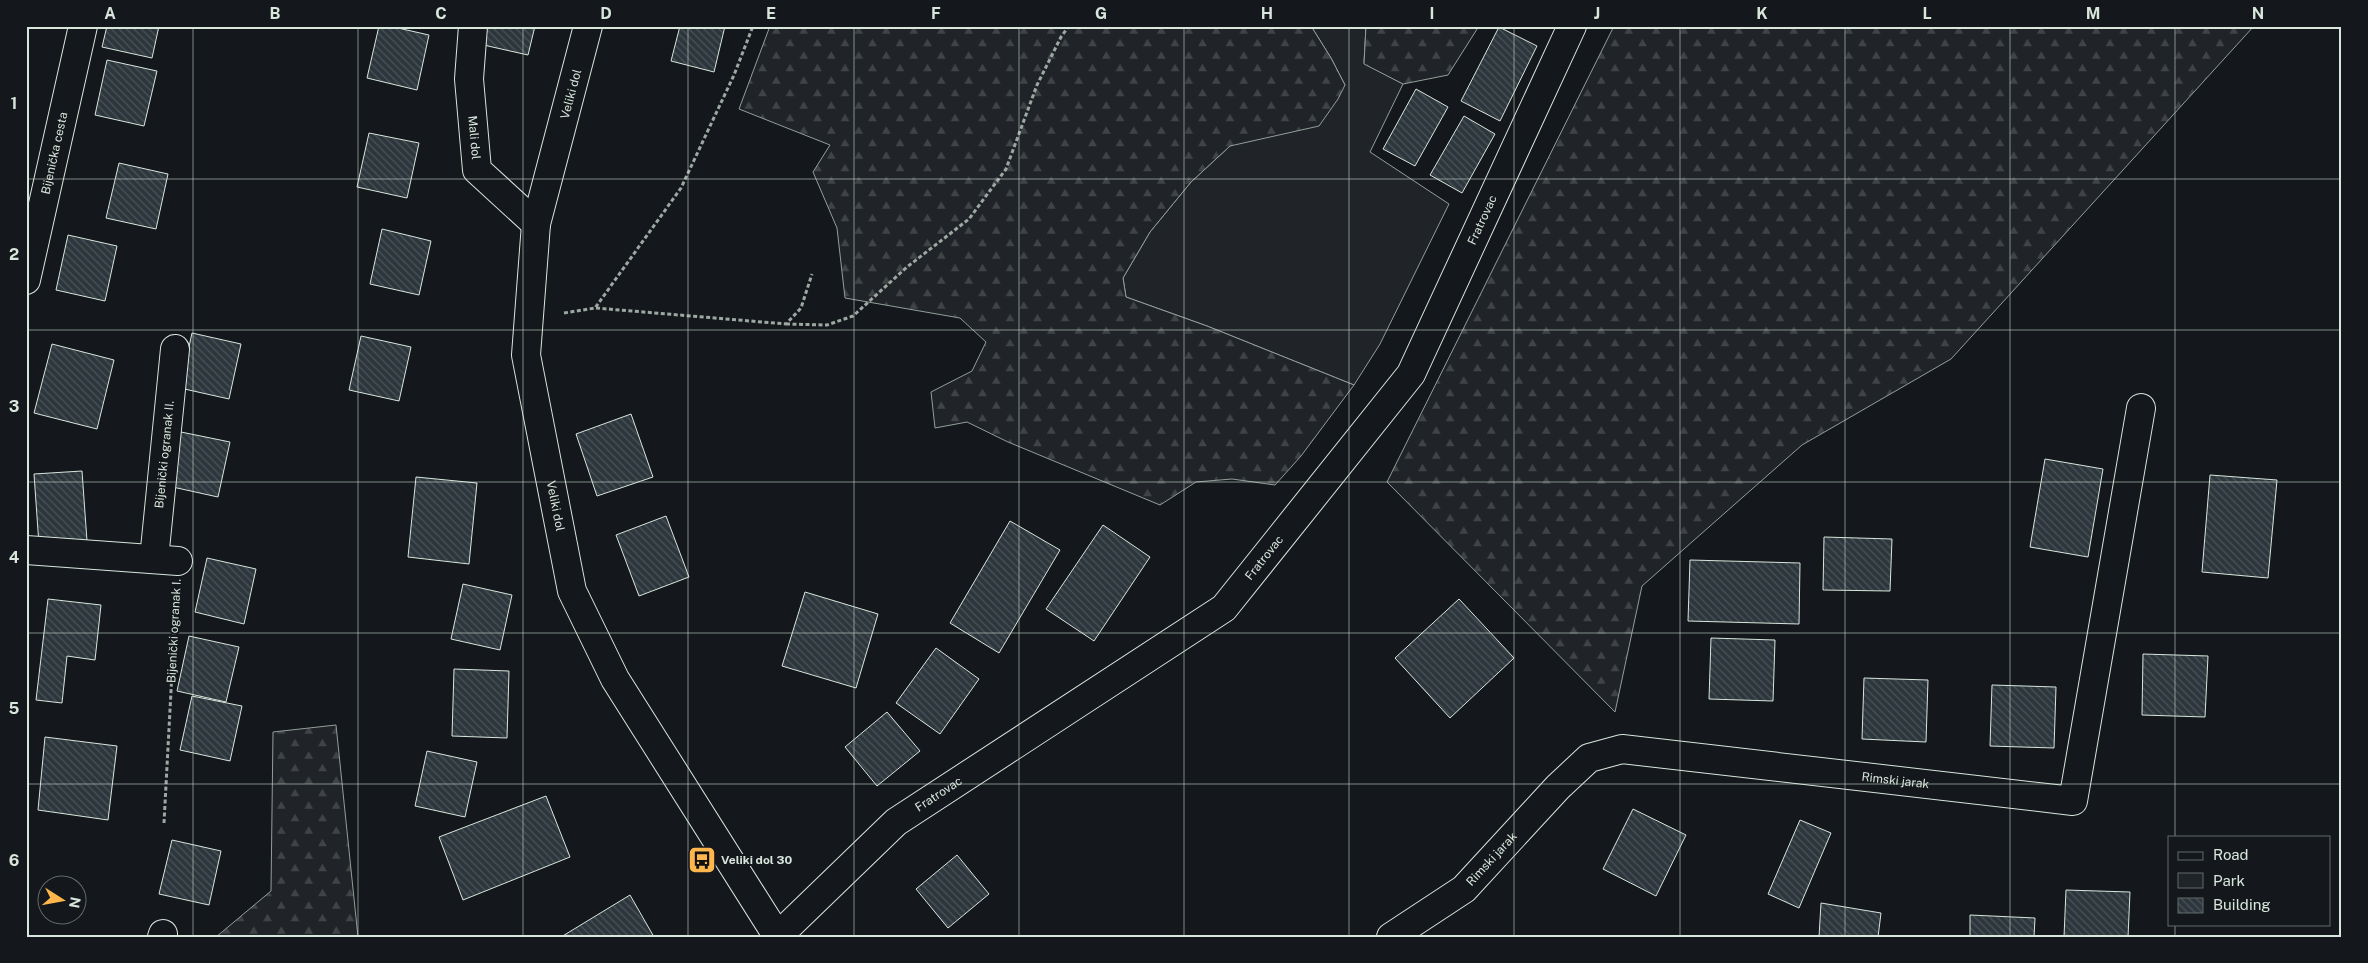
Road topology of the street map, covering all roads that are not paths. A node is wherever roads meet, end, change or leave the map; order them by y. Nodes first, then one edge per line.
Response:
1 (83, 26) edge
2 (473, 26) edge
3 (588, 26) edge
4 (1572, 26) edge
5 (536, 224) junction
6 (26, 280) edge
7 (175, 349) dead end
8 (2141, 408) dead end
9 (26, 550) edge
10 (778, 936) edge
11 (1391, 937) edge

1 - 6 street, Bijenička cesta
2 - 5 street, Mali dol
3 - 5 street, Veliki dol
4 - 10 street, Fratrovac
5 - 10 street, Veliki dol
7 - 9 street, Bijenički ogranak II.
8 - 11 street, Rimski jarak

